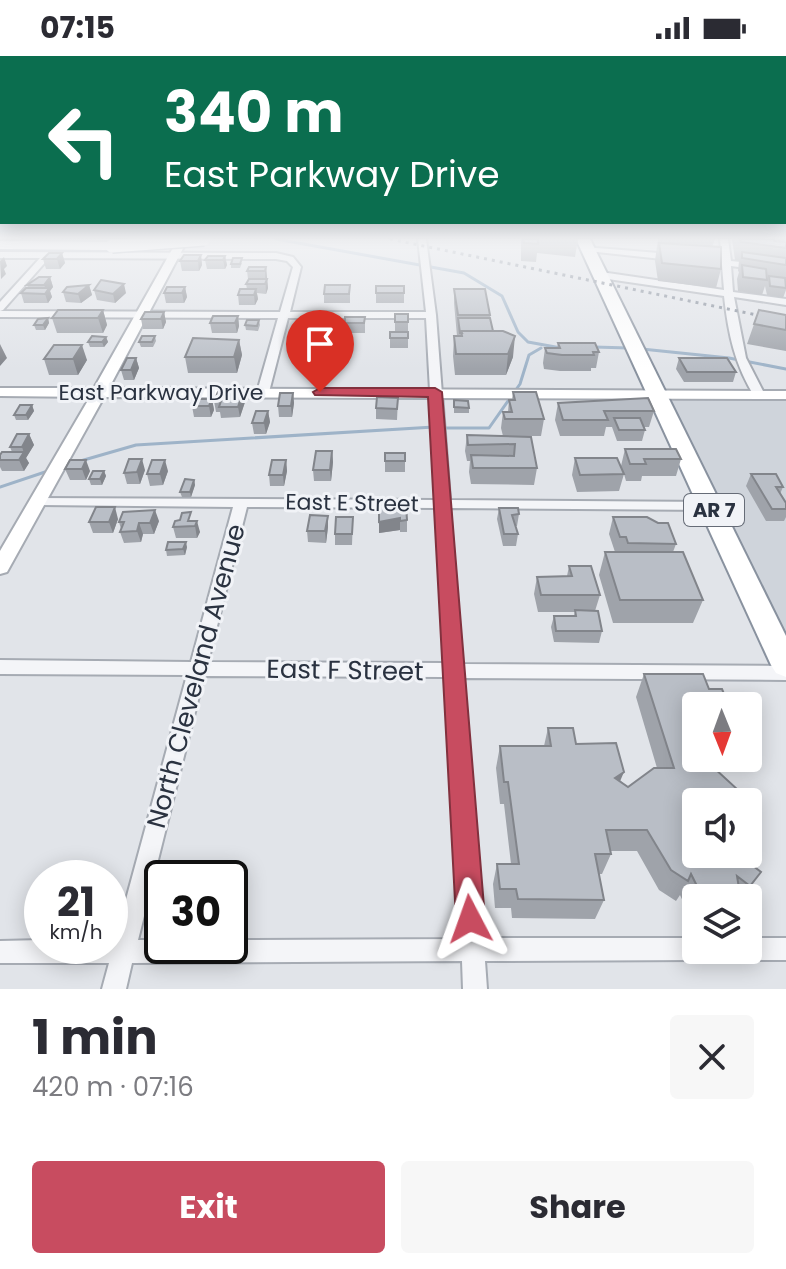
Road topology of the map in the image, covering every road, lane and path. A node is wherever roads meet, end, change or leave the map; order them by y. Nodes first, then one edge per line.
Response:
1 (24, 283) edge
2 (158, 283) edge
3 (293, 283) edge
4 (428, 283) edge
5 (605, 283) edge
6 (650, 283) edge
7 (729, 283) edge
8 (731, 295) junction
9 (786, 302) edge
10 (0, 311) edge
11 (140, 315) junction
12 (285, 315) junction
13 (431, 315) junction
14 (0, 392) edge
15 (98, 392) junction
16 (263, 392) junction
17 (435, 392) junction
18 (658, 395) junction
19 (759, 395) junction
20 (786, 395) edge
21 (40, 501) junction
22 (241, 502) junction
23 (441, 504) junction
24 (712, 506) junction
25 (0, 567) edge
26 (786, 665) edge
27 (0, 667) edge
28 (197, 669) junction
29 (453, 671) junction
30 (786, 673) edge
31 (128, 936) edge
32 (682, 949) edge
33 (762, 949) edge
34 (786, 949) edge
35 (472, 950) junction
36 (0, 952) edge
37 (24, 952) edge
38 (128, 952) edge
39 (121, 964) edge
40 (114, 989) edge
41 (475, 989) edge

1 - 10 street
2 - 11 main road
3 - 12 street
4 - 13 street
5 - 18 highway, AR 7
6 - 8 street
7 - 8 street
8 - 9 street
8 - 19 street
10 - 11 street
11 - 12 street
11 - 15 main road
12 - 13 street
12 - 16 street
13 - 17 street
14 - 15 main road, East Parkway Drive
15 - 16 main road, East Parkway Drive
15 - 21 main road
16 - 17 main road, East Parkway Drive
17 - 18 main road, East Parkway Drive
17 - 23 street
18 - 19 main road, East Parkway Drive
18 - 24 highway, AR 7
19 - 20 main road, East Parkway Drive
21 - 22 street, East E Street
21 - 25 main road
22 - 23 street, East E Street
22 - 28 street, North Cleveland Avenue
23 - 24 street, East E Street
23 - 29 street
24 - 26 highway, AR 7
27 - 28 street, East F Street
28 - 29 street, East F Street
28 - 31 street, North Cleveland Avenue
29 - 30 street, East F Street
29 - 35 street
32 - 35 street
33 - 34 street
35 - 38 street
35 - 41 street
36 - 37 street
39 - 40 street, North Cleveland Avenue

